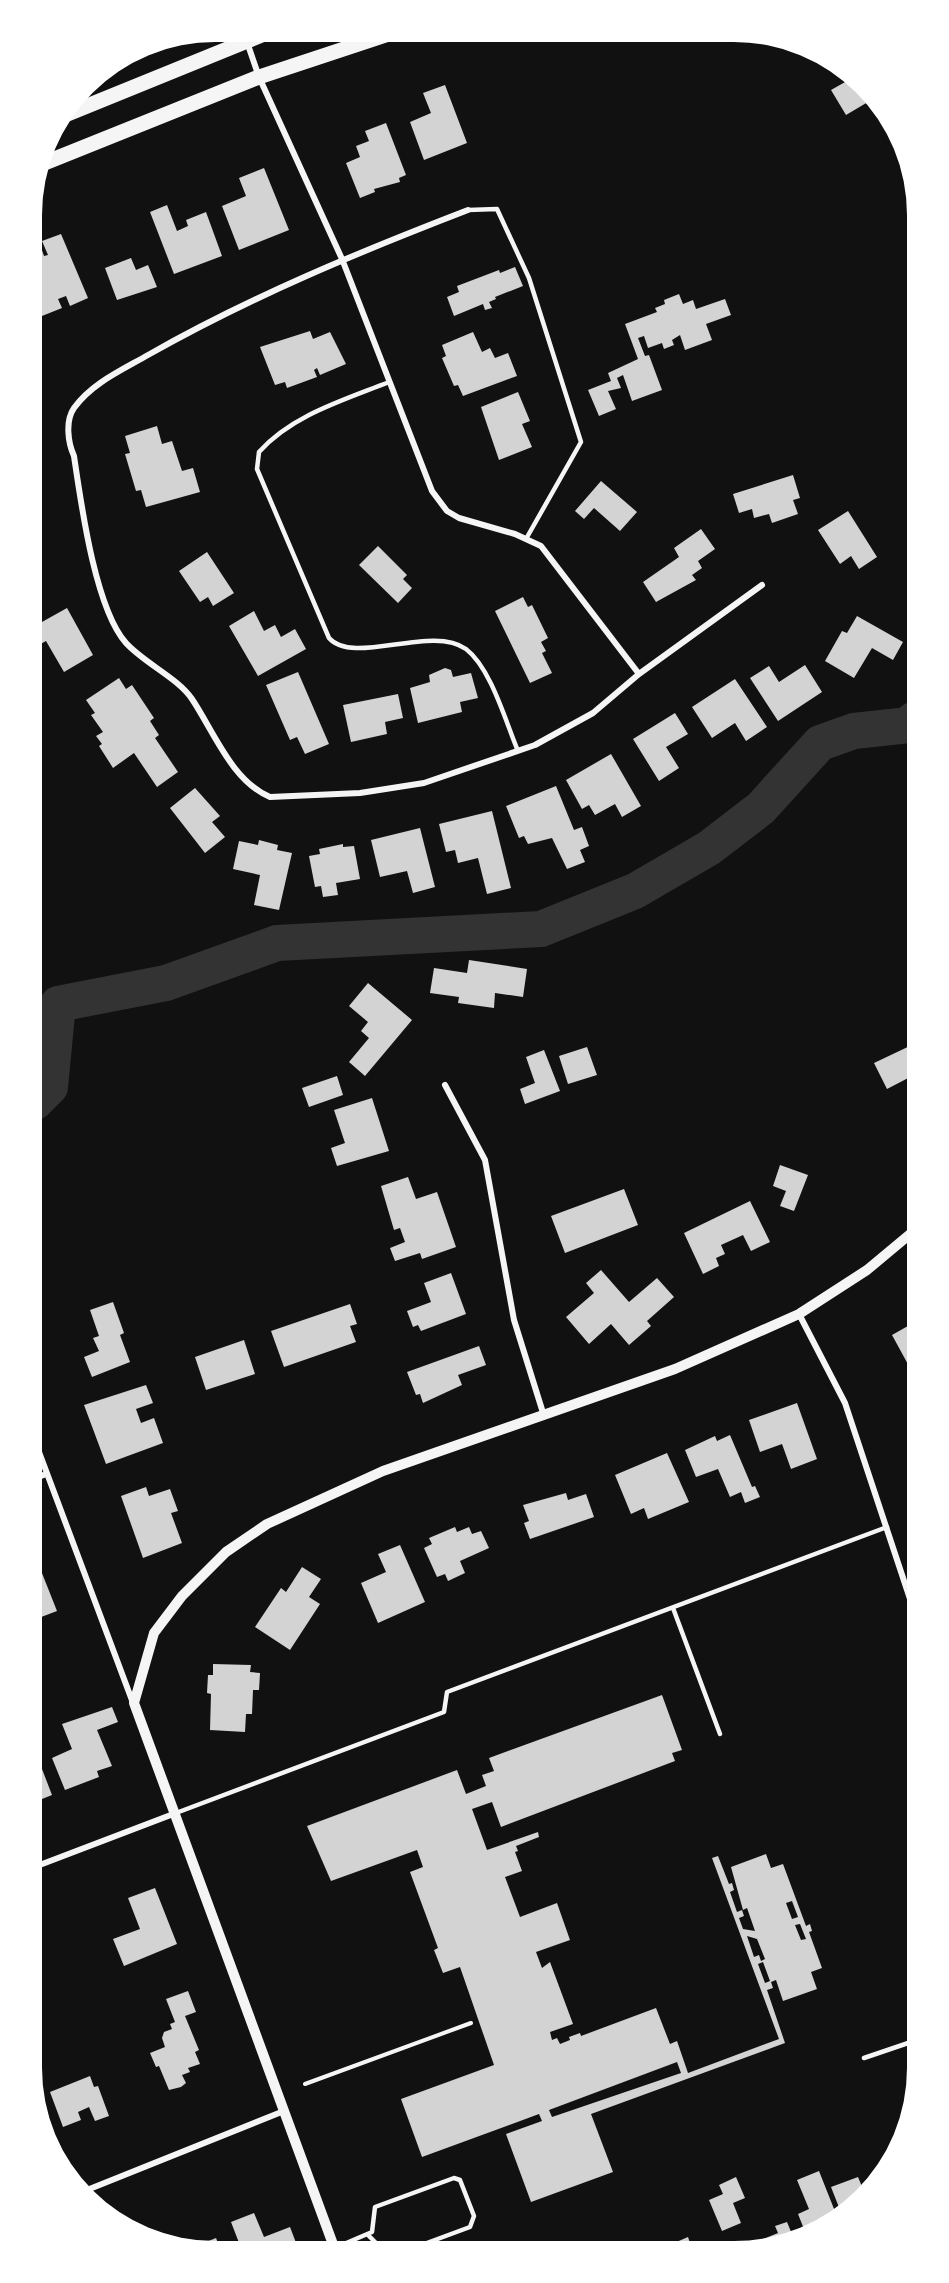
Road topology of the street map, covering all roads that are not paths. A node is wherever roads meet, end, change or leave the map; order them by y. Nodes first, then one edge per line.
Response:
1 (241, 42) edge
2 (247, 42) edge
3 (365, 42) edge
4 (260, 77) junction
5 (78, 109) edge
6 (51, 160) edge
7 (468, 210) joint
8 (342, 259) junction
9 (389, 382) junction
10 (526, 539) junction
11 (762, 585) dead end
12 (639, 674) junction
13 (518, 751) junction
14 (445, 1085) dead end
15 (907, 1237) edge
16 (799, 1314) junction
17 (544, 1417) junction
18 (42, 1462) edge
19 (46, 1474) junction
20 (42, 1476) edge
21 (887, 1527) junction
22 (907, 1590) edge
23 (672, 1608) junction
24 (134, 1703) junction
25 (720, 1734) dead end
26 (176, 1813) junction
27 (42, 1864) edge
28 (907, 2043) edge
29 (864, 2058) dead end
30 (285, 2111) junction
31 (91, 2188) edge
32 (368, 2235) junction
33 (334, 2241) edge
34 (352, 2241) edge
35 (374, 2241) edge
36 (432, 2241) edge

1 - 5 main road
2 - 4 street
3 - 4 main road
4 - 6 main road
4 - 8 street
7 - 8 street
7 - 10 lane
8 - 9 street
8 - 13 street
9 - 10 street
9 - 13 lane
10 - 12 street
11 - 12 street
12 - 13 street
14 - 17 street
15 - 16 street
16 - 17 street
16 - 21 street
17 - 24 street
18 - 19 street
19 - 20 street
19 - 24 street
21 - 22 street
21 - 23 lane
23 - 25 lane
23 - 26 lane
24 - 26 street
26 - 27 street
26 - 30 street
28 - 29 lane
30 - 31 street
30 - 33 street
32 - 34 lane
32 - 35 lane
32 - 36 lane

